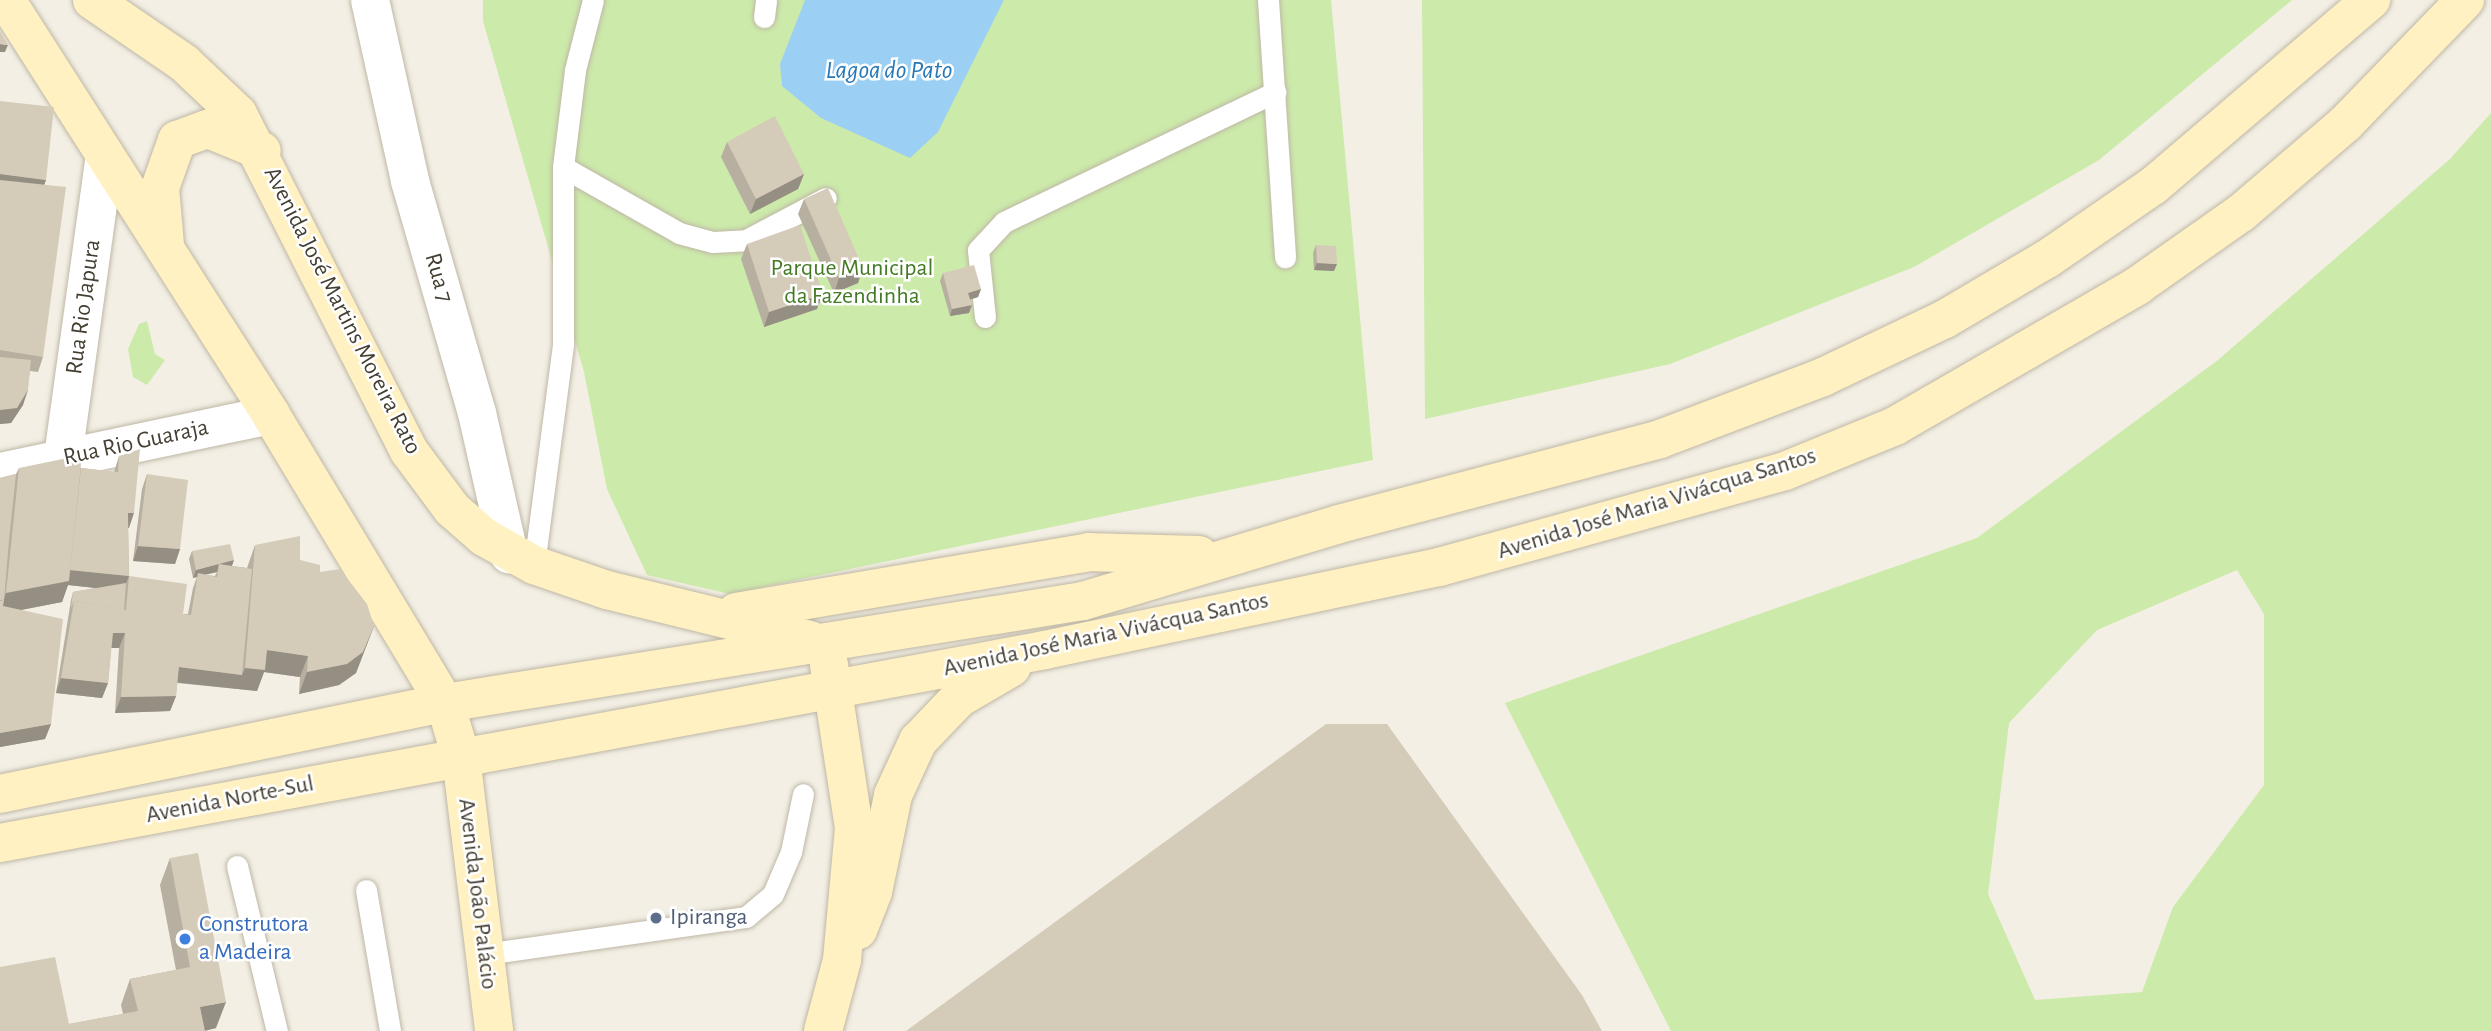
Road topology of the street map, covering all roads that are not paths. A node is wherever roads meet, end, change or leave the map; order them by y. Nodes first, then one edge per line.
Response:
1 (6, 0) edge
2 (93, 0) edge
3 (370, 0) edge
4 (593, 0) edge
5 (1268, 0) edge
6 (2371, 0) edge
7 (2465, 0) edge
8 (1275, 92) junction
9 (262, 151) junction
10 (104, 156) junction
11 (563, 167) junction
12 (828, 197) edge
13 (165, 247) junction
14 (1285, 257) dead end
15 (985, 317) dead end
16 (271, 415) junction
17 (63, 457) junction
18 (0, 472) edge
19 (1229, 556) junction
20 (521, 559) junction
21 (717, 616) junction
22 (815, 642) junction
23 (1045, 650) junction
24 (837, 689) junction
25 (445, 703) junction
26 (461, 757) junction
27 (0, 794) edge
28 (803, 794) dead end
29 (0, 844) edge
30 (237, 866) dead end
31 (366, 890) dead end
32 (485, 954) junction
33 (842, 960) junction
34 (822, 1029) edge
35 (277, 1031) edge
36 (390, 1031) edge
37 (494, 1031) edge

1 - 10 main road
2 - 9 main road, Avenida José Martins Moreira Rato
3 - 20 street, Rua 7
4 - 11 lane
5 - 8 lane
6 - 19 main road, Avenida José Maria Vivácqua Santos
7 - 23 main road, Avenida José Maria Vivácqua Santos
8 - 14 lane
8 - 15 lane
9 - 13 main road
9 - 20 main road, Avenida José Martins Moreira Rato
10 - 13 main road
10 - 17 street, Rua Rio Japura
11 - 12 lane
11 - 20 lane
13 - 16 main road
16 - 17 street, Rua Rio Guaraja
16 - 25 main road
17 - 18 street, Rua Rio Guaraja
19 - 21 main road
19 - 22 main road, Avenida José Maria Vivácqua Santos
20 - 21 main road, Avenida José Martins Moreira Rato
21 - 22 main road, Avenida José Martins Moreira Rato
22 - 24 main road
22 - 25 main road, Avenida José Maria Vivácqua Santos
23 - 24 main road, Avenida José Maria Vivácqua Santos
23 - 33 main road
24 - 26 main road, Avenida José Maria Vivácqua Santos
24 - 33 main road
25 - 26 main road, Avenida João Palácio
25 - 27 main road
26 - 29 main road, Avenida Norte-Sul
26 - 32 main road, Avenida João Palácio
28 - 32 lane
30 - 35 lane
31 - 36 lane
32 - 37 main road, Avenida João Palácio
33 - 34 main road

